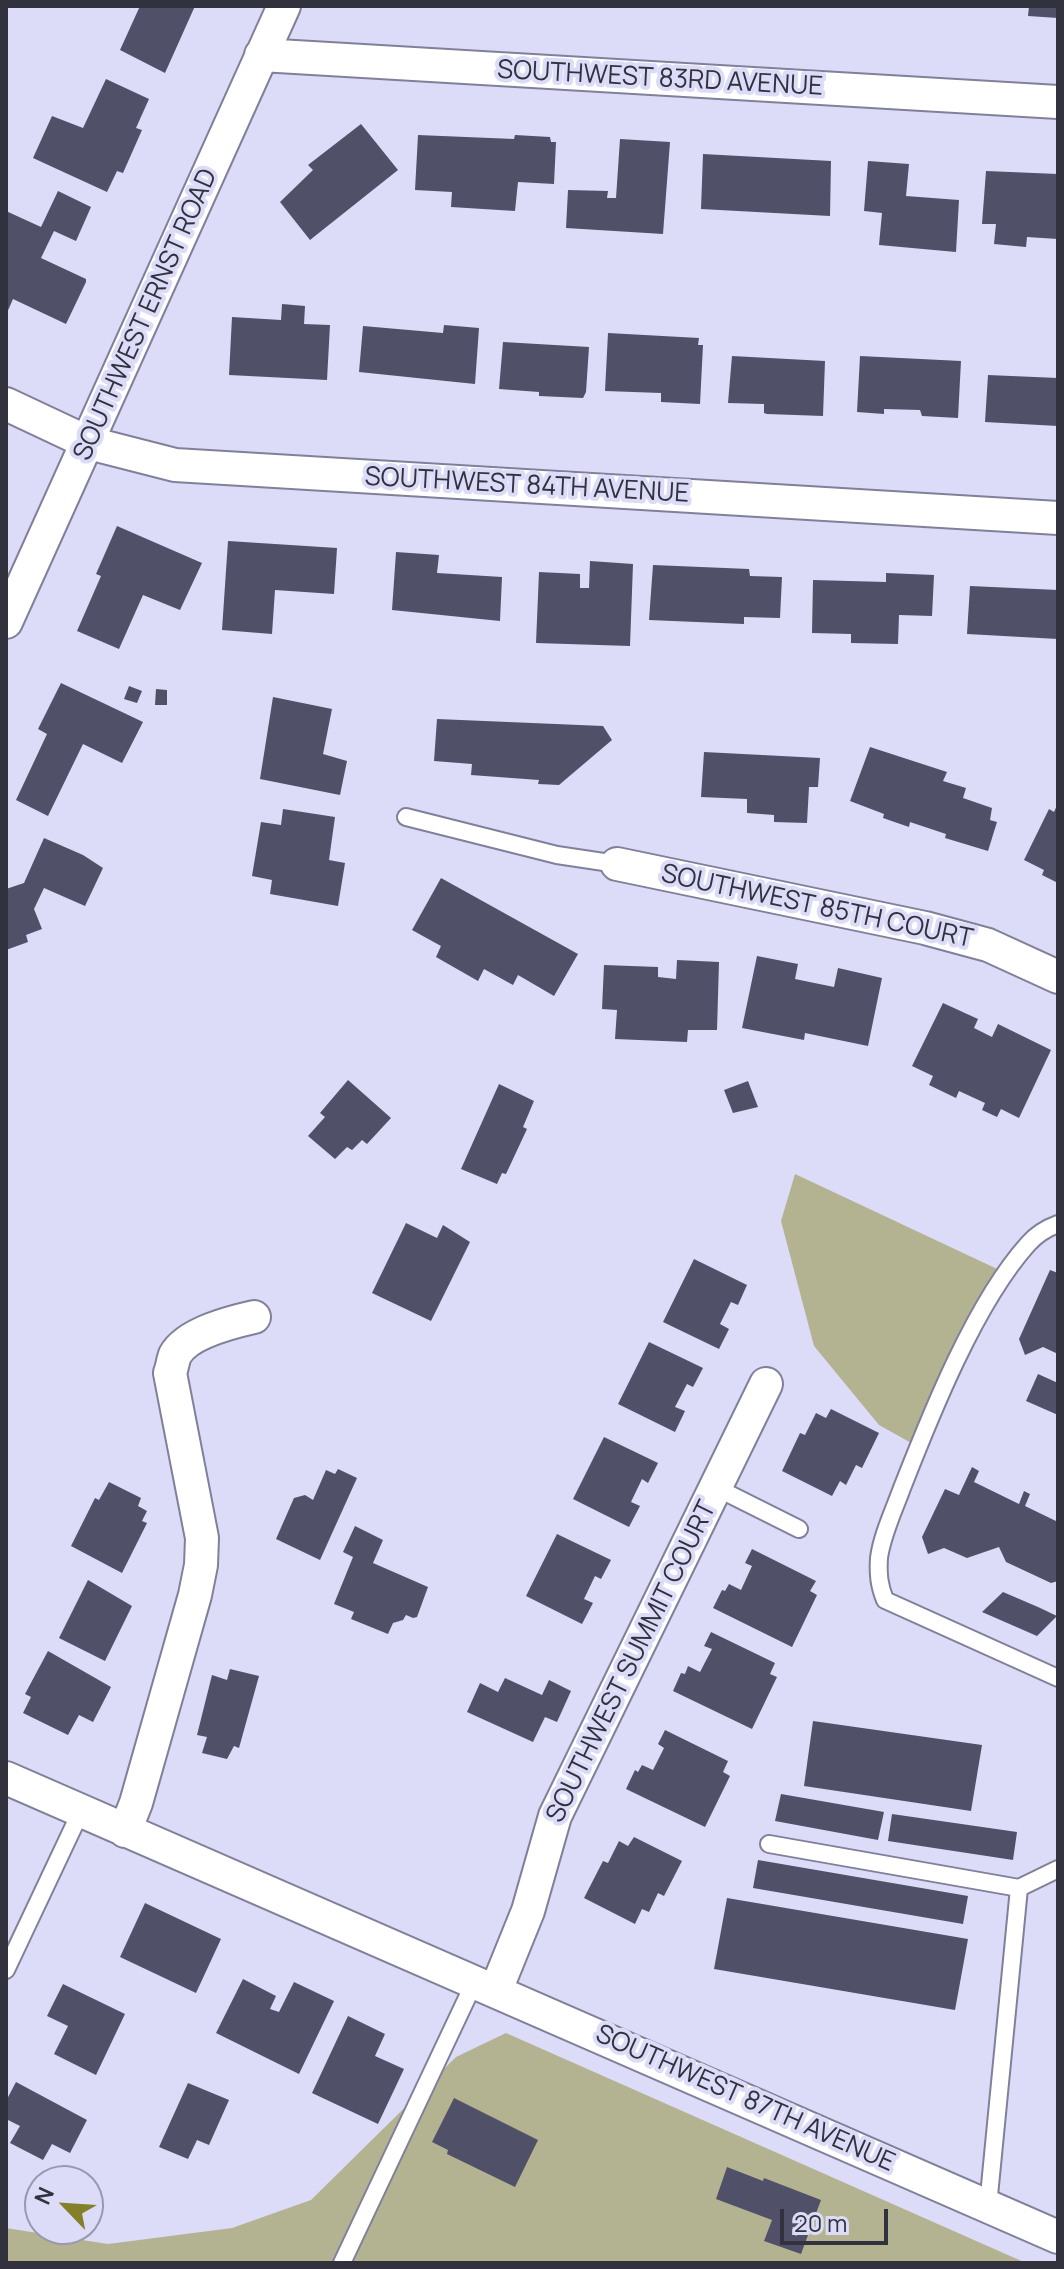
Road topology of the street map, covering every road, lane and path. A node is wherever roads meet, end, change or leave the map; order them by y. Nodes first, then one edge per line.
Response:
1 (284, 6) edge
2 (261, 55) junction
3 (1058, 102) edge
4 (6, 404) edge
5 (89, 443) junction
6 (1058, 518) edge
7 (6, 622) edge
8 (406, 817) dead end
9 (617, 864) joint
10 (1058, 977) edge
11 (1058, 1224) edge
12 (254, 1317) dead end
13 (766, 1384) dead end
14 (717, 1488) junction
15 (799, 1529) dead end
16 (1058, 1678) edge
17 (6, 1778) edge
18 (81, 1811) junction
19 (125, 1831) junction
20 (769, 1844) dead end
21 (1058, 1869) edge
22 (1019, 1888) junction
23 (6, 1970) edge
24 (486, 1986) junction
25 (988, 2206) junction
26 (1058, 2237) edge
27 (342, 2263) edge

1 - 2 street, SOUTHWEST ERNST ROAD
2 - 3 street, SOUTHWEST 83RD AVENUE
2 - 5 street, SOUTHWEST ERNST ROAD
4 - 5 street, SOUTHWEST 84TH AVENUE
5 - 6 street, SOUTHWEST 84TH AVENUE
5 - 7 street, SOUTHWEST ERNST ROAD
8 - 9 lane
9 - 10 street, SOUTHWEST 85TH COURT
11 - 16 lane
12 - 19 street
13 - 14 street, SOUTHWEST SUMMIT COURT
14 - 15 lane
14 - 24 street, SOUTHWEST SUMMIT COURT
17 - 18 street, SOUTHWEST 87TH AVENUE
18 - 19 street, SOUTHWEST 87TH AVENUE
18 - 23 lane
19 - 24 street, SOUTHWEST 87TH AVENUE
20 - 22 lane
21 - 22 lane
22 - 25 lane
24 - 25 street, SOUTHWEST 87TH AVENUE
24 - 27 lane
25 - 26 street, SOUTHWEST 87TH AVENUE

